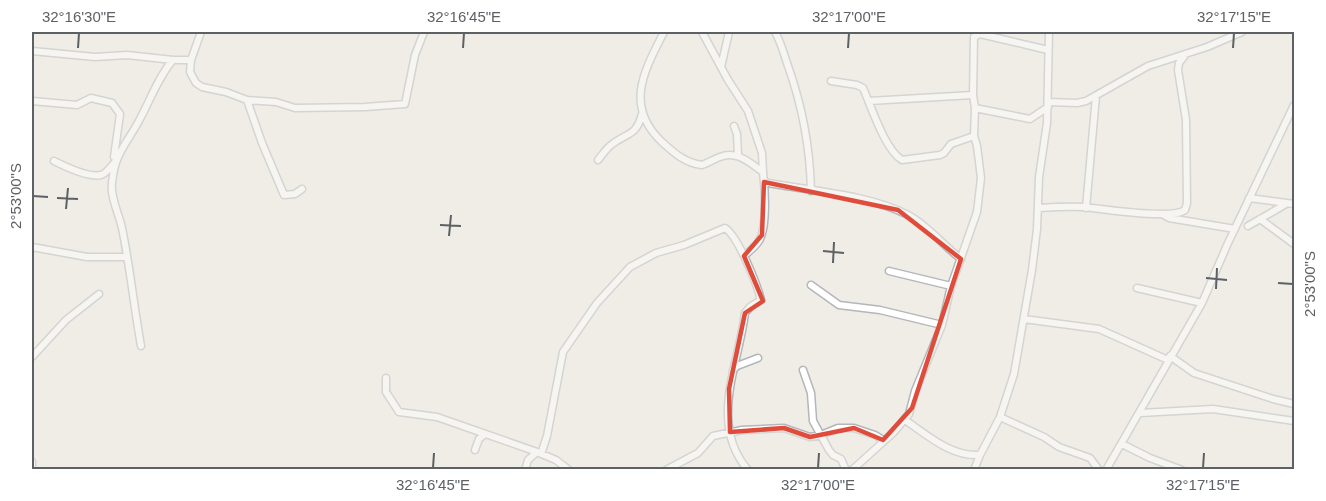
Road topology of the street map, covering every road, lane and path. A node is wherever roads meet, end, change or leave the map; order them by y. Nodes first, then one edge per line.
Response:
1 (201, 32) edge
2 (424, 32) edge
3 (664, 32) edge
4 (702, 32) edge
5 (729, 32) edge
6 (775, 32) edge
7 (1049, 32) edge
8 (1242, 32) edge
9 (1048, 50) junction
10 (32, 51) edge
11 (1186, 54) junction
12 (173, 60) junction
13 (191, 60) junction
14 (720, 68) junction
15 (831, 81) dead end
16 (973, 95) junction
17 (1096, 96) junction
18 (248, 100) junction
19 (32, 101) edge
20 (869, 101) junction
21 (1048, 104) junction
22 (1294, 105) edge
23 (975, 108) junction
24 (642, 113) junction
25 (1293, 113) edge
26 (734, 126) dead end
27 (974, 136) junction
28 (738, 156) junction
29 (598, 160) dead end
30 (54, 161) dead end
31 (114, 163) junction
32 (764, 172) junction
33 (764, 182) junction
34 (302, 189) dead end
35 (811, 191) junction
36 (1249, 198) junction
37 (1286, 204) junction
38 (1294, 204) edge
39 (1086, 207) junction
40 (1038, 208) junction
41 (1160, 213) junction
42 (1260, 219) junction
43 (1248, 226) dead end
44 (1234, 229) junction
45 (1294, 244) edge
46 (32, 247) edge
47 (127, 256) junction
48 (744, 256) junction
49 (961, 259) junction
50 (889, 271) dead end
51 (811, 285) dead end
52 (951, 286) junction
53 (1137, 288) dead end
54 (99, 294) dead end
55 (1202, 303) junction
56 (1024, 319) junction
57 (942, 325) junction
58 (141, 346) dead end
59 (32, 357) edge
60 (758, 358) dead end
61 (1169, 358) junction
62 (732, 370) junction
63 (804, 370) dead end
64 (386, 378) dead end
65 (1294, 404) edge
66 (1140, 413) junction
67 (1000, 417) junction
68 (905, 420) junction
69 (1294, 421) edge
70 (730, 432) junction
71 (484, 435) junction
72 (821, 435) junction
73 (884, 440) junction
74 (1122, 444) junction
75 (475, 450) dead end
76 (539, 453) junction
77 (980, 455) junction
78 (32, 462) edge
79 (32, 467) edge
80 (525, 470) edge
81 (569, 470) edge
82 (666, 470) edge
83 (748, 470) edge
84 (846, 470) edge
85 (852, 470) edge
86 (974, 470) edge
87 (1099, 470) edge
88 (1106, 470) edge
89 (1182, 470) edge

1 - 13 street
2 - 18 street
3 - 24 street
4 - 14 street
5 - 14 street
6 - 35 street
7 - 9 street
8 - 11 street
9 - 16 street
9 - 21 street
10 - 12 street
11 - 17 street
11 - 41 street
12 - 13 street
12 - 31 street
13 - 18 street
14 - 32 street
15 - 20 street
16 - 20 street
16 - 23 street
17 - 21 street
17 - 39 street
18 - 34 street
19 - 31 street
20 - 27 street
21 - 23 street
21 - 40 street
22 - 25 street
23 - 27 street
24 - 28 street
24 - 29 street
25 - 36 street
26 - 28 street
27 - 49 street
28 - 32 street
30 - 31 street
31 - 47 street
32 - 33 street
33 - 35 street
33 - 48 street
35 - 49 street
36 - 37 street
36 - 44 street
37 - 38 street
37 - 42 street
39 - 40 street
39 - 41 street
40 - 56 street
41 - 44 street
42 - 43 street
42 - 45 street
44 - 55 street
46 - 47 street
47 - 58 street
48 - 62 street
48 - 76 street
49 - 52 street
50 - 52 street
51 - 57 street
52 - 57 street
53 - 55 street
54 - 59 street
55 - 61 street
56 - 61 street
56 - 67 street
57 - 68 street
60 - 62 street
61 - 65 street
61 - 66 street
62 - 70 street
63 - 72 street
64 - 71 street
66 - 69 street
66 - 74 street
67 - 77 street
67 - 87 street
68 - 73 street
68 - 77 street
70 - 72 street
70 - 82 street
70 - 83 street
71 - 75 street
71 - 76 street
72 - 73 street
72 - 84 street
73 - 85 street
74 - 88 street
74 - 89 street
76 - 80 street
76 - 81 street
77 - 86 street
78 - 79 street

